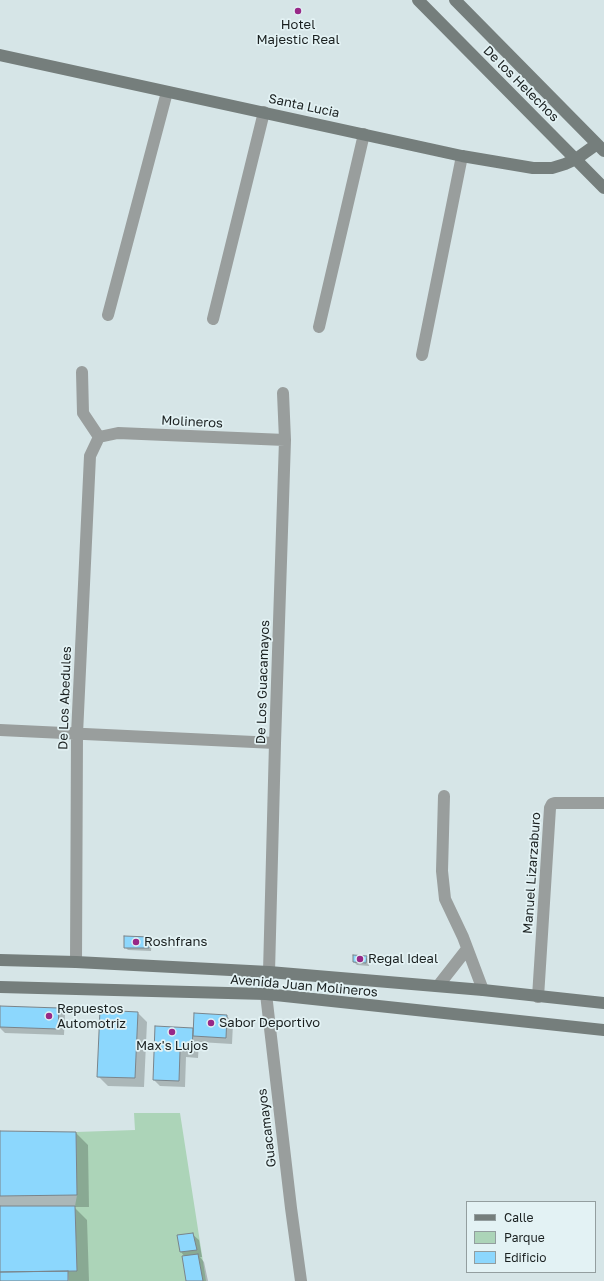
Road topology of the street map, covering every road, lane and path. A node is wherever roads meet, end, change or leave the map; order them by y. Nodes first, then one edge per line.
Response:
1 (418, 0) edge
2 (455, 0) edge
3 (0, 56) edge
4 (167, 92) junction
5 (264, 112) junction
6 (364, 134) junction
7 (601, 148) edge
8 (462, 156) junction
9 (576, 159) junction
10 (604, 188) edge
11 (108, 315) dead end
12 (213, 319) dead end
13 (319, 327) dead end
14 (422, 355) dead end
15 (82, 372) dead end
16 (284, 393) dead end
17 (98, 437) junction
18 (285, 440) junction
19 (0, 730) edge
20 (77, 734) junction
21 (275, 743) junction
22 (444, 796) dead end
23 (604, 803) edge
24 (467, 949) junction
25 (0, 960) edge
26 (76, 962) junction
27 (269, 972) junction
28 (438, 986) junction
29 (0, 987) edge
30 (483, 990) junction
31 (266, 994) junction
32 (538, 997) junction
33 (604, 1004) edge
34 (604, 1030) edge
35 (301, 1281) edge

1 - 9 street, De los Helechos
2 - 7 street, De los Helechos
3 - 4 street, Santa Lucia
4 - 5 street, Santa Lucia
4 - 11 street
5 - 6 street, Santa Lucia
5 - 12 street
6 - 8 street, Santa Lucia
6 - 13 street
7 - 9 street, Santa Lucia
8 - 9 street, Santa Lucia
8 - 14 street
9 - 10 street, De los Helechos
15 - 17 street
16 - 18 street, De Los Guacamayos
17 - 18 street, Molineros
17 - 20 street, De Los Abedules
18 - 21 street, De Los Guacamayos
19 - 20 street
20 - 21 street
20 - 26 street, De Los Abedules
21 - 27 street, De Los Guacamayos
22 - 24 street
23 - 32 street, Manuel Lizarzaburo
24 - 28 street
24 - 30 street
25 - 26 street, Avenida Juan Molineros
26 - 27 street, Avenida Juan Molineros
27 - 28 street, Avenida Juan Molineros
27 - 31 street, Guacamayos
28 - 30 street, Avenida Juan Molineros
29 - 31 street, Avenida Juan Molineros
30 - 32 street, Avenida Juan Molineros
31 - 34 street, Avenida Juan Molineros
31 - 35 street, Guacamayos
32 - 33 street, Avenida Juan Molineros

